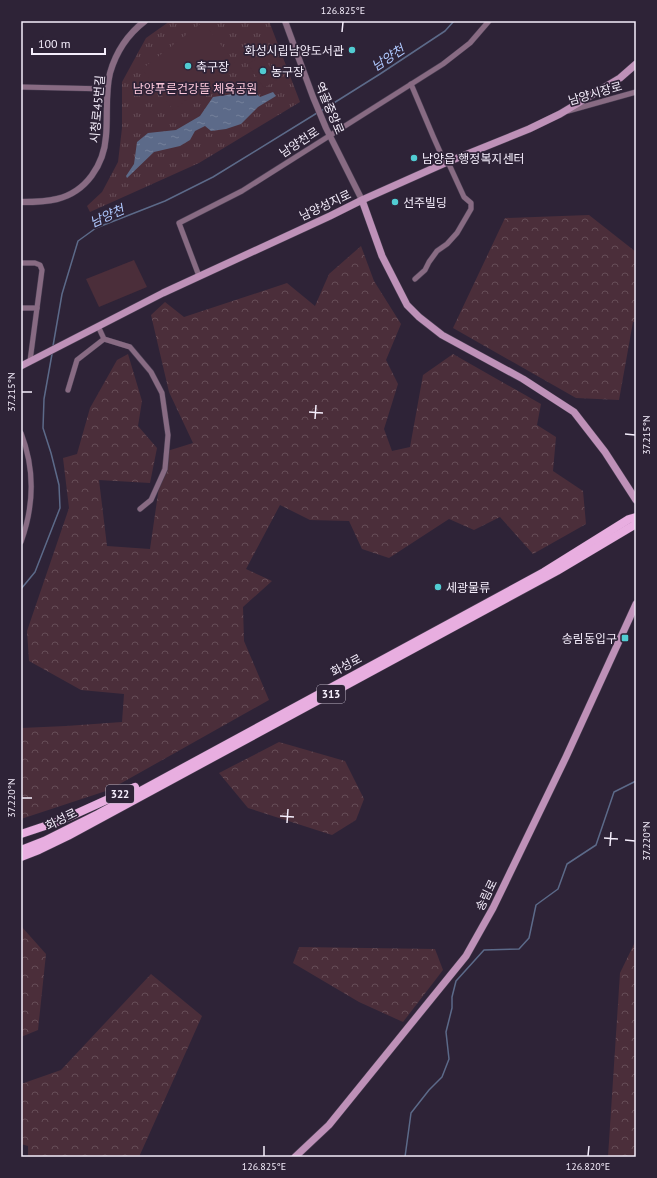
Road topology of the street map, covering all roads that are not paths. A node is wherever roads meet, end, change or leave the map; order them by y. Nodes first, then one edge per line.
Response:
1 (145, 21) edge
2 (285, 21) edge
3 (488, 21) edge
4 (636, 64) edge
5 (411, 84) junction
6 (21, 87) edge
7 (107, 89) junction
8 (636, 92) edge
9 (560, 114) junction
10 (329, 135) junction
11 (447, 162) junction
12 (362, 200) junction
13 (21, 202) edge
14 (21, 263) edge
15 (199, 276) junction
16 (415, 280) dead end
17 (21, 308) edge
18 (37, 308) junction
19 (98, 326) junction
20 (104, 339) junction
21 (30, 361) junction
22 (21, 366) edge
23 (68, 390) dead end
24 (21, 433) edge
25 (636, 500) edge
26 (140, 509) dead end
27 (636, 517) edge
28 (636, 524) edge
29 (21, 542) edge
30 (636, 604) edge
31 (217, 749) junction
32 (21, 834) edge
33 (21, 850) edge
34 (21, 856) edge
35 (295, 1157) edge

1 - 7 street, 시청로45번길
2 - 10 street, 역골중앙로
3 - 5 street, 남양천로
4 - 9 main road, 남양성지로
5 - 10 street, 남양천로
5 - 11 street
6 - 7 street
7 - 13 street, 시청로45번길
8 - 9 street, 남양시장로
9 - 11 main road, 남양성지로
10 - 12 street, 역골중앙로
10 - 15 street, 남양천로
11 - 12 main road, 남양성지로
11 - 16 street
12 - 15 main road, 남양성지로
12 - 25 main road
14 - 18 street
15 - 19 main road, 남양성지로
17 - 18 street
18 - 21 street
19 - 20 street
19 - 21 main road, 남양성지로
20 - 23 street
20 - 26 street
21 - 22 main road, 남양성지로
24 - 29 street
27 - 31 main road, 화성로 / 313
28 - 34 main road, 화성로 / 313
30 - 35 main road, 송림로
31 - 32 main road, 322
31 - 33 main road, 화성로 / 313

